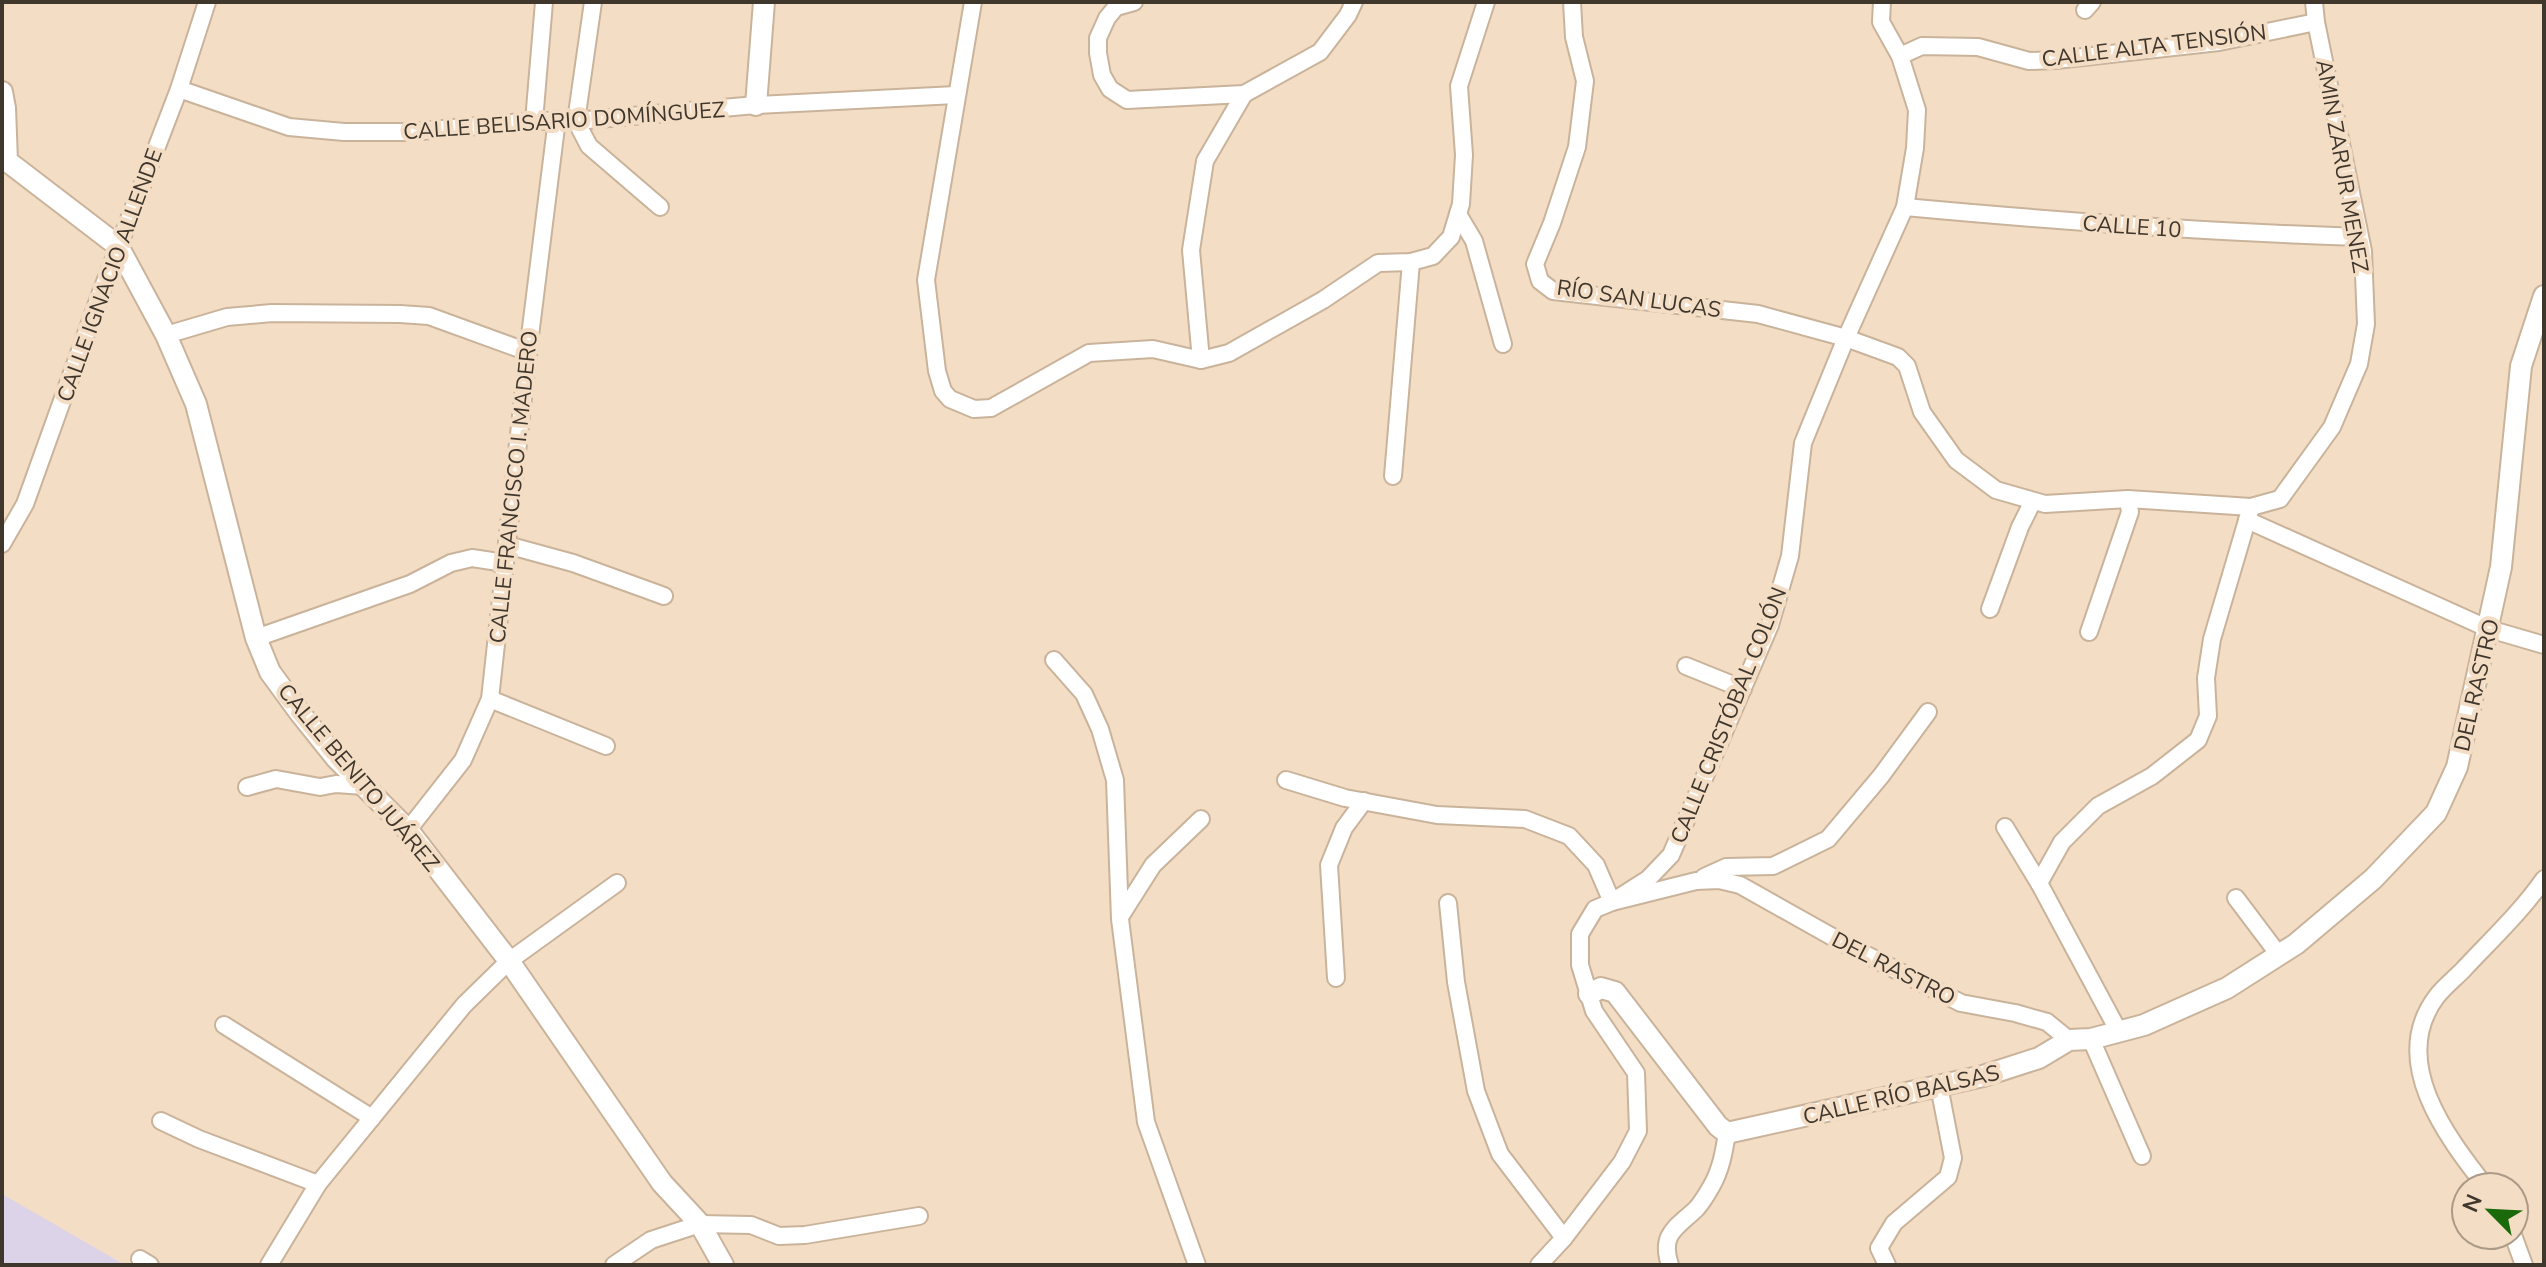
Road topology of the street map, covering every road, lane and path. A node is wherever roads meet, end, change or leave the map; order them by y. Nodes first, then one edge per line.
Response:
1 (207, 2) edge
2 (544, 2) edge
3 (593, 2) edge
4 (764, 2) edge
5 (973, 2) edge
6 (1134, 2) edge
7 (1354, 2) edge
8 (1486, 2) edge
9 (1572, 2) edge
10 (1882, 2) edge
11 (2314, 2) edge
12 (2316, 22) junction
13 (1900, 56) junction
14 (179, 89) junction
15 (2, 92) edge
16 (1244, 94) junction
17 (956, 95) junction
18 (756, 105) junction
19 (557, 119) junction
20 (534, 121) junction
21 (576, 121) junction
22 (5, 163) edge
23 (660, 207) dead end
24 (1905, 207) junction
25 (1458, 214) junction
26 (2359, 237) junction
27 (118, 246) junction
28 (1411, 262) junction
29 (2544, 296) edge
30 (166, 335) junction
31 (1846, 338) junction
32 (1503, 344) dead end
33 (528, 352) junction
34 (1201, 360) junction
35 (1393, 476) dead end
36 (2128, 499) junction
37 (2039, 502) junction
38 (2249, 513) junction
39 (2, 544) edge
40 (507, 545) junction
41 (505, 563) junction
42 (664, 596) dead end
43 (1990, 609) dead end
44 (2489, 629) junction
45 (2089, 632) dead end
46 (256, 638) junction
47 (2544, 645) edge
48 (1054, 660) dead end
49 (1686, 666) dead end
50 (1743, 689) junction
51 (490, 699) junction
52 (1928, 712) dead end
53 (606, 746) dead end
54 (1286, 780) dead end
55 (364, 786) junction
56 (247, 787) dead end
57 (1364, 801) junction
58 (1201, 819) dead end
59 (2005, 827) dead end
60 (408, 830) junction
61 (2544, 879) edge
62 (1696, 881) junction
63 (617, 883) dead end
64 (2039, 883) junction
65 (2236, 898) dead end
66 (1612, 902) junction
67 (1448, 903) dead end
68 (1120, 919) junction
69 (2279, 955) junction
70 (509, 961) junction
71 (1336, 978) dead end
72 (1589, 994) junction
73 (224, 1025) dead end
74 (2119, 1032) junction
75 (2091, 1039) junction
76 (2069, 1040) junction
77 (1939, 1086) junction
78 (372, 1118) junction
79 (161, 1121) dead end
80 (1727, 1133) junction
81 (2142, 1156) dead end
82 (2473, 1171) edge
83 (318, 1184) junction
84 (919, 1216) dead end
85 (700, 1224) junction
86 (1564, 1238) junction
87 (269, 1265) edge
88 (614, 1265) edge
89 (723, 1265) edge
90 (1197, 1265) edge
91 (1539, 1265) edge
92 (1670, 1265) edge
93 (1887, 1265) edge

1 - 14 street, CALLE IGNACIO ALLENDE
2 - 20 street
3 - 21 street
4 - 18 street
5 - 17 street
6 - 16 street
7 - 16 street
8 - 25 street
9 - 31 street, RÍO SAN LUCAS
10 - 13 street, CALLE CRISTÓBAL COLÓN
11 - 12 street, AMIN ZARUR MENEZ
12 - 13 street, CALLE ALTA TENSIÓN
12 - 26 street, AMIN ZARUR MENEZ
13 - 24 street, CALLE CRISTÓBAL COLÓN
14 - 20 street, CALLE BELISARIO DOMÍNGUEZ
14 - 27 street, CALLE IGNACIO ALLENDE
15 - 22 street, CALLE BENITO JUÁREZ
16 - 34 street
17 - 18 street, CALLE BELISARIO DOMÍNGUEZ
17 - 34 street
18 - 21 street, CALLE BELISARIO DOMÍNGUEZ
19 - 20 street, CALLE BELISARIO DOMÍNGUEZ
19 - 21 street, CALLE BELISARIO DOMÍNGUEZ
19 - 33 street, CALLE FRANCISCO I. MADERO
21 - 23 street
22 - 27 street, CALLE BENITO JUÁREZ
24 - 26 street, CALLE 10
24 - 31 street, CALLE CRISTÓBAL COLÓN
25 - 28 street
25 - 32 street
26 - 38 street, AMIN ZARUR MENEZ
27 - 30 street, CALLE BENITO JUÁREZ
27 - 39 street, CALLE IGNACIO ALLENDE
28 - 34 street
28 - 35 street
29 - 44 street, DEL RASTRO
30 - 33 street
30 - 46 street, CALLE BENITO JUÁREZ
31 - 37 street, RÍO SAN LUCAS
31 - 50 street, CALLE CRISTÓBAL COLÓN
33 - 40 street, CALLE FRANCISCO I. MADERO
36 - 37 street
36 - 38 street
36 - 45 street
37 - 43 street
38 - 44 street
38 - 64 street
40 - 41 street, CALLE FRANCISCO I. MADERO
40 - 42 street
41 - 46 street
41 - 51 street, CALLE FRANCISCO I. MADERO
44 - 47 street
44 - 69 street, DEL RASTRO
46 - 55 street, CALLE BENITO JUÁREZ
48 - 68 street
49 - 50 street
50 - 66 street, CALLE CRISTÓBAL COLÓN
51 - 53 street
51 - 60 street, CALLE FRANCISCO I. MADERO
52 - 62 street
54 - 57 street
55 - 56 street
55 - 60 street, CALLE BENITO JUÁREZ
57 - 66 street
57 - 71 street
58 - 68 street
59 - 64 street
60 - 70 street, CALLE BENITO JUÁREZ
61 - 82 street
62 - 66 street, DEL RASTRO
62 - 76 street, DEL RASTRO
63 - 70 street
64 - 74 street
65 - 69 street
66 - 72 street, DEL RASTRO
67 - 86 street
68 - 90 street
69 - 74 street, DEL RASTRO
70 - 78 street
70 - 85 street, CALLE BENITO JUÁREZ
72 - 80 street
72 - 86 street, DEL RASTRO
73 - 78 street
74 - 75 street, DEL RASTRO
75 - 76 street, DEL RASTRO
75 - 81 street
76 - 77 street, CALLE RÍO BALSAS
77 - 80 street, CALLE RÍO BALSAS
77 - 93 street
78 - 83 street
79 - 83 street
80 - 92 street
83 - 87 street
84 - 85 street
85 - 88 street
85 - 89 street, CALLE BENITO JUÁREZ
86 - 91 street, DEL RASTRO

